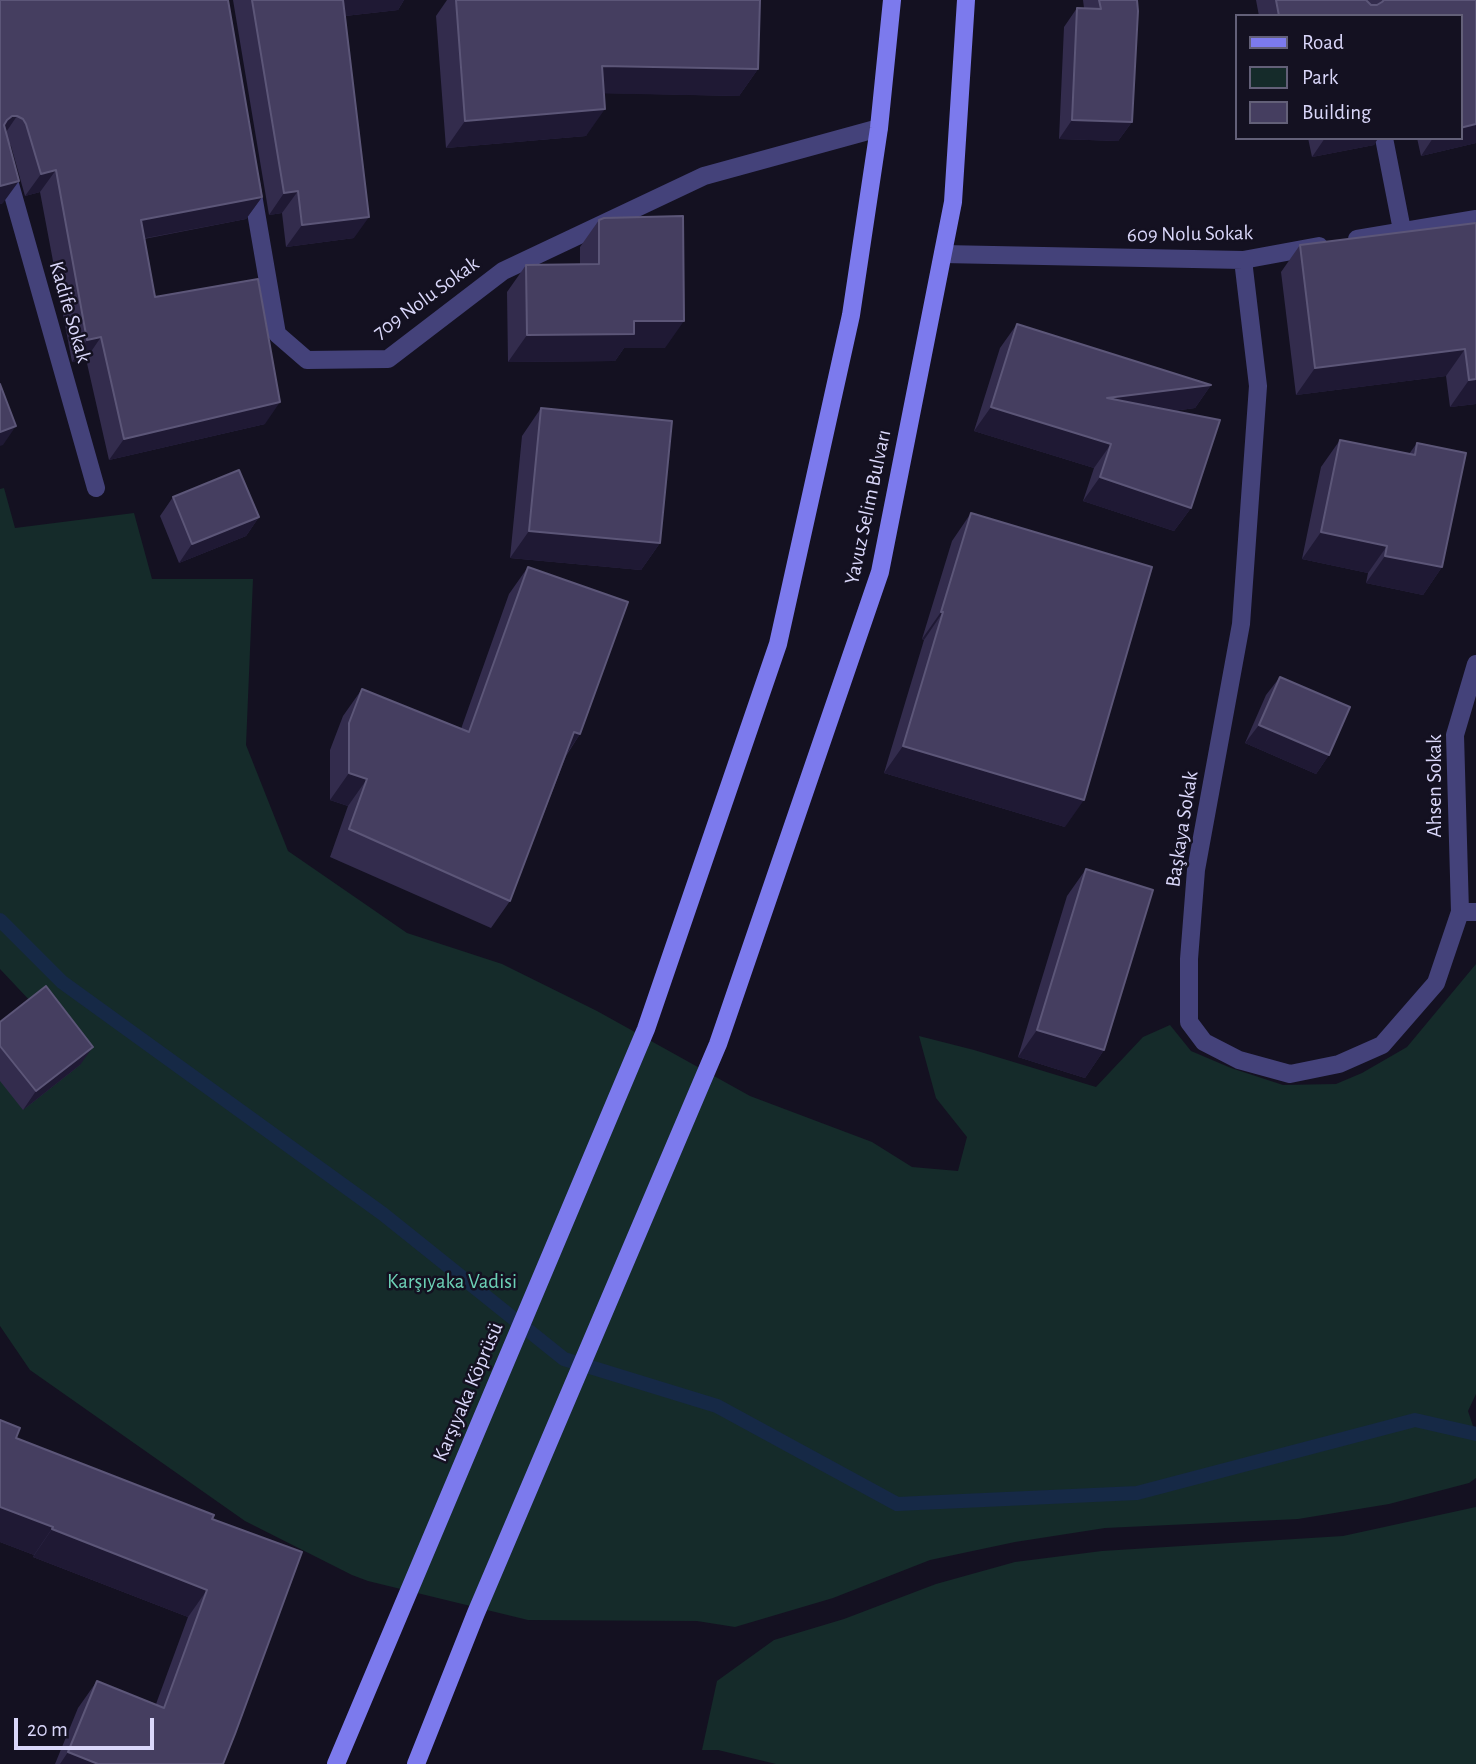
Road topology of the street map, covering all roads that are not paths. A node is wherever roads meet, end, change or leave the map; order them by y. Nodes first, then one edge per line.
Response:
1 (892, 0) edge
2 (965, 0) edge
3 (879, 128) junction
4 (1384, 140) edge
5 (0, 149) edge
6 (248, 160) edge
7 (1476, 219) edge
8 (1402, 230) junction
9 (943, 254) junction
10 (1243, 260) junction
11 (96, 488) dead end
12 (1476, 664) edge
13 (1468, 912) edge
14 (336, 1764) edge
15 (416, 1764) edge

1 - 3 main road
2 - 9 main road, Yavuz Selim Bulvarı
3 - 6 street, 709 Nolu Sokak
3 - 14 main road, Karşıyaka Köprüsü
4 - 8 street
5 - 11 street, Kadife Sokak
7 - 8 street, 609 Nolu Sokak
8 - 10 street, 609 Nolu Sokak
9 - 10 street, 609 Nolu Sokak
9 - 15 main road, Yavuz Selim Bulvarı
10 - 13 street, Başkaya Sokak
12 - 13 street, Ahsen Sokak

